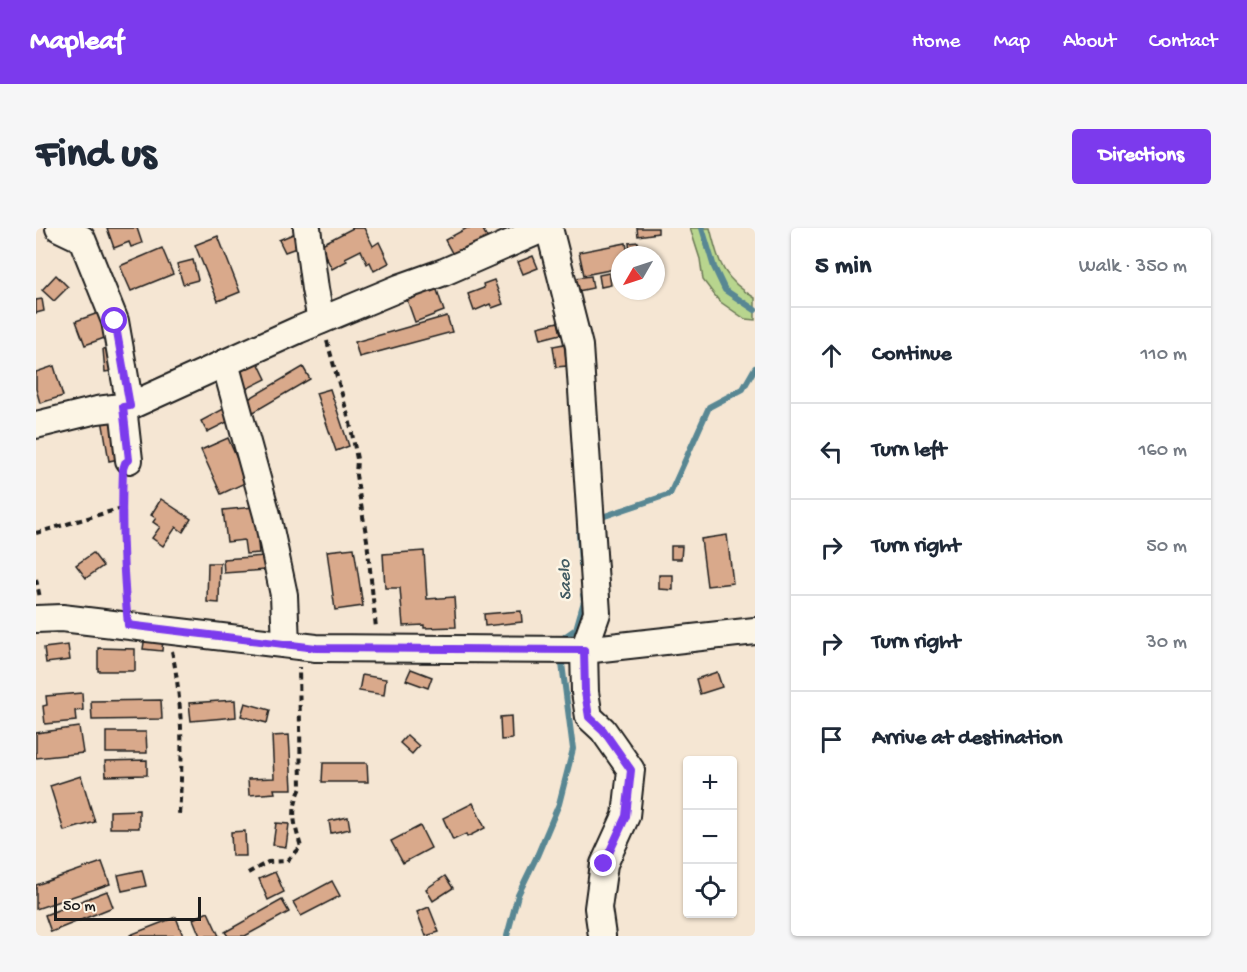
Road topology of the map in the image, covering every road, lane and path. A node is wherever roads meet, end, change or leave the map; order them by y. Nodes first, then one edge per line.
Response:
1 (59, 228) edge
2 (307, 228) edge
3 (547, 228) edge
4 (321, 320) junction
5 (225, 363) junction
6 (126, 406) junction
7 (36, 425) edge
8 (129, 460) joint
9 (122, 508) junction
10 (36, 533) edge
11 (36, 619) edge
12 (128, 625) junction
13 (168, 629) junction
14 (755, 631) edge
15 (292, 645) junction
16 (379, 648) junction
17 (584, 650) junction
18 (179, 815) dead end
19 (248, 873) dead end
20 (602, 936) edge

1 - 6 street
2 - 4 street
3 - 4 street
3 - 17 street
4 - 5 street
4 - 16 path
5 - 6 street
5 - 15 street
6 - 7 street
6 - 8 street
8 - 9 path
9 - 10 path
9 - 12 path
11 - 12 street
12 - 13 street
13 - 15 street
13 - 18 path
14 - 17 street
15 - 16 street
15 - 19 path
16 - 17 street
17 - 20 street

